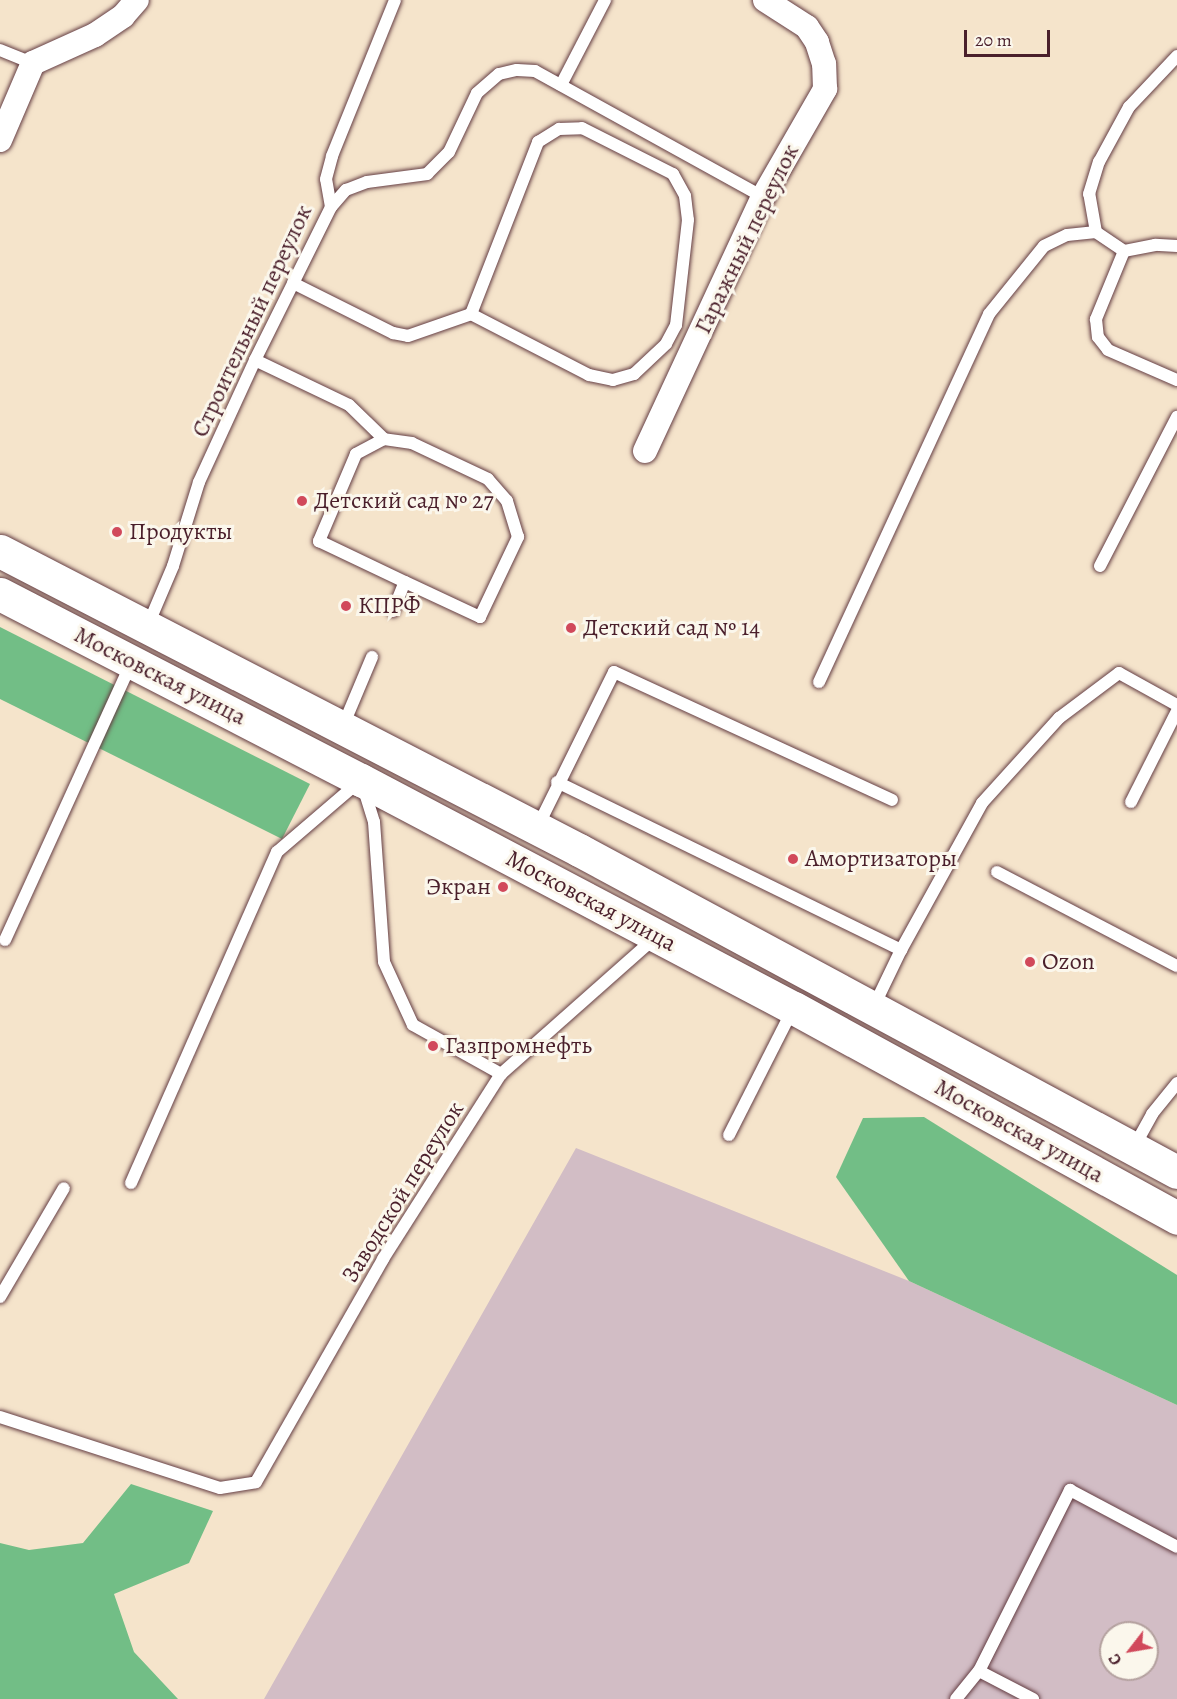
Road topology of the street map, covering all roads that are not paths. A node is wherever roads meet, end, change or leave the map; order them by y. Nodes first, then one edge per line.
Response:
1 (137, 0) edge
2 (395, 0) edge
3 (605, 0) edge
4 (765, 0) edge
5 (0, 50) edge
6 (1177, 56) edge
7 (33, 63) junction
8 (561, 85) junction
9 (0, 140) edge
10 (763, 197) junction
11 (331, 207) junction
12 (1096, 232) junction
13 (1177, 246) edge
14 (1124, 251) junction
15 (293, 283) junction
16 (471, 314) junction
17 (255, 360) junction
18 (1177, 380) edge
19 (1177, 417) edge
20 (384, 439) junction
21 (645, 451) dead end
22 (0, 551) edge
23 (1100, 566) dead end
24 (405, 582) junction
25 (0, 594) edge
26 (393, 611) dead end
27 (147, 625) junction
28 (372, 657) dead end
29 (132, 661) junction
30 (819, 682) dead end
31 (1177, 705) edge
32 (1177, 711) edge
33 (342, 728) junction
34 (361, 780) junction
35 (557, 782) junction
36 (892, 800) dead end
37 (1131, 802) dead end
38 (536, 829) junction
39 (997, 872) dead end
40 (657, 936) junction
41 (5, 940) dead end
42 (901, 950) junction
43 (1177, 966) edge
44 (874, 1007) junction
45 (794, 1008) junction
46 (501, 1074) junction
47 (1177, 1083) edge
48 (729, 1134) dead end
49 (1133, 1148) junction
50 (1177, 1172) edge
51 (131, 1183) dead end
52 (64, 1188) dead end
53 (1177, 1218) edge
54 (0, 1297) edge
55 (0, 1417) edge
56 (1177, 1547) edge
57 (979, 1671) junction
58 (956, 1699) edge
59 (1033, 1699) edge

1 - 7 street
2 - 11 lane, Строительный переулок
3 - 8 lane
4 - 10 street, Гаражный переулок
5 - 7 lane
6 - 12 lane
7 - 9 street
8 - 10 lane
8 - 11 lane
10 - 21 street, Гаражный переулок
11 - 15 lane, Строительный переулок
12 - 14 lane
12 - 30 lane
13 - 14 lane
14 - 18 lane
15 - 16 lane
15 - 17 lane, Строительный переулок
16 - 16 lane
17 - 20 lane
17 - 27 lane, Строительный переулок
19 - 23 lane
20 - 24 lane
20 - 24 lane
22 - 27 main road, Московская улица
24 - 26 lane
25 - 29 main road, Московская улица
27 - 29 main road
27 - 33 main road, Московская улица
28 - 33 lane
29 - 34 main road, Московская улица
29 - 41 lane
31 - 42 lane
32 - 37 lane
33 - 38 main road, Московская улица
34 - 40 main road, Московская улица
34 - 46 lane
34 - 51 lane
35 - 36 lane
35 - 38 lane
35 - 42 lane
38 - 44 main road, Московская улица
39 - 43 lane
40 - 45 main road, Московская улица
40 - 46 lane, Заводской переулок
42 - 44 lane
44 - 49 main road, Московская улица
45 - 48 lane
45 - 53 main road, Московская улица
46 - 55 lane, Заводской переулок
47 - 49 lane
49 - 50 main road, Московская улица
52 - 54 lane
56 - 57 lane
57 - 58 lane
57 - 59 lane

